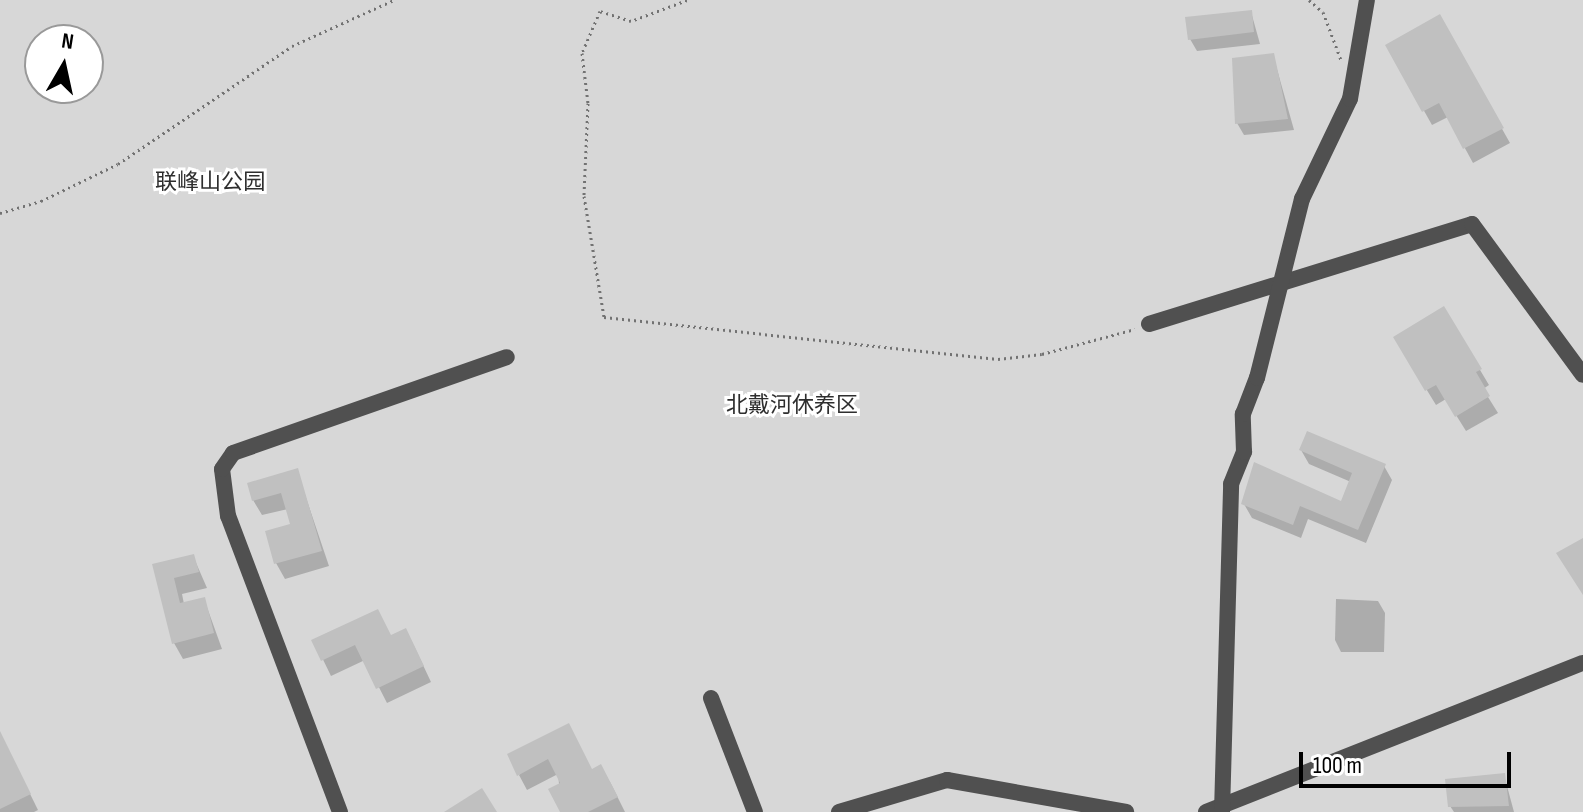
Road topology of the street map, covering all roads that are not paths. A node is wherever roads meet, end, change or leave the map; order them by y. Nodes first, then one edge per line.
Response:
1 (1367, 0) edge
2 (1281, 286) junction
3 (1149, 324) road end
4 (507, 357) dead end
5 (1583, 375) edge
6 (1583, 663) edge
7 (711, 698) dead end
8 (1216, 811) edge
9 (340, 812) edge
10 (755, 812) edge
11 (839, 812) edge
12 (1126, 812) edge

1 - 2 street
2 - 3 street
2 - 5 street
2 - 8 street
4 - 9 street
6 - 8 street
7 - 10 street
11 - 12 street

